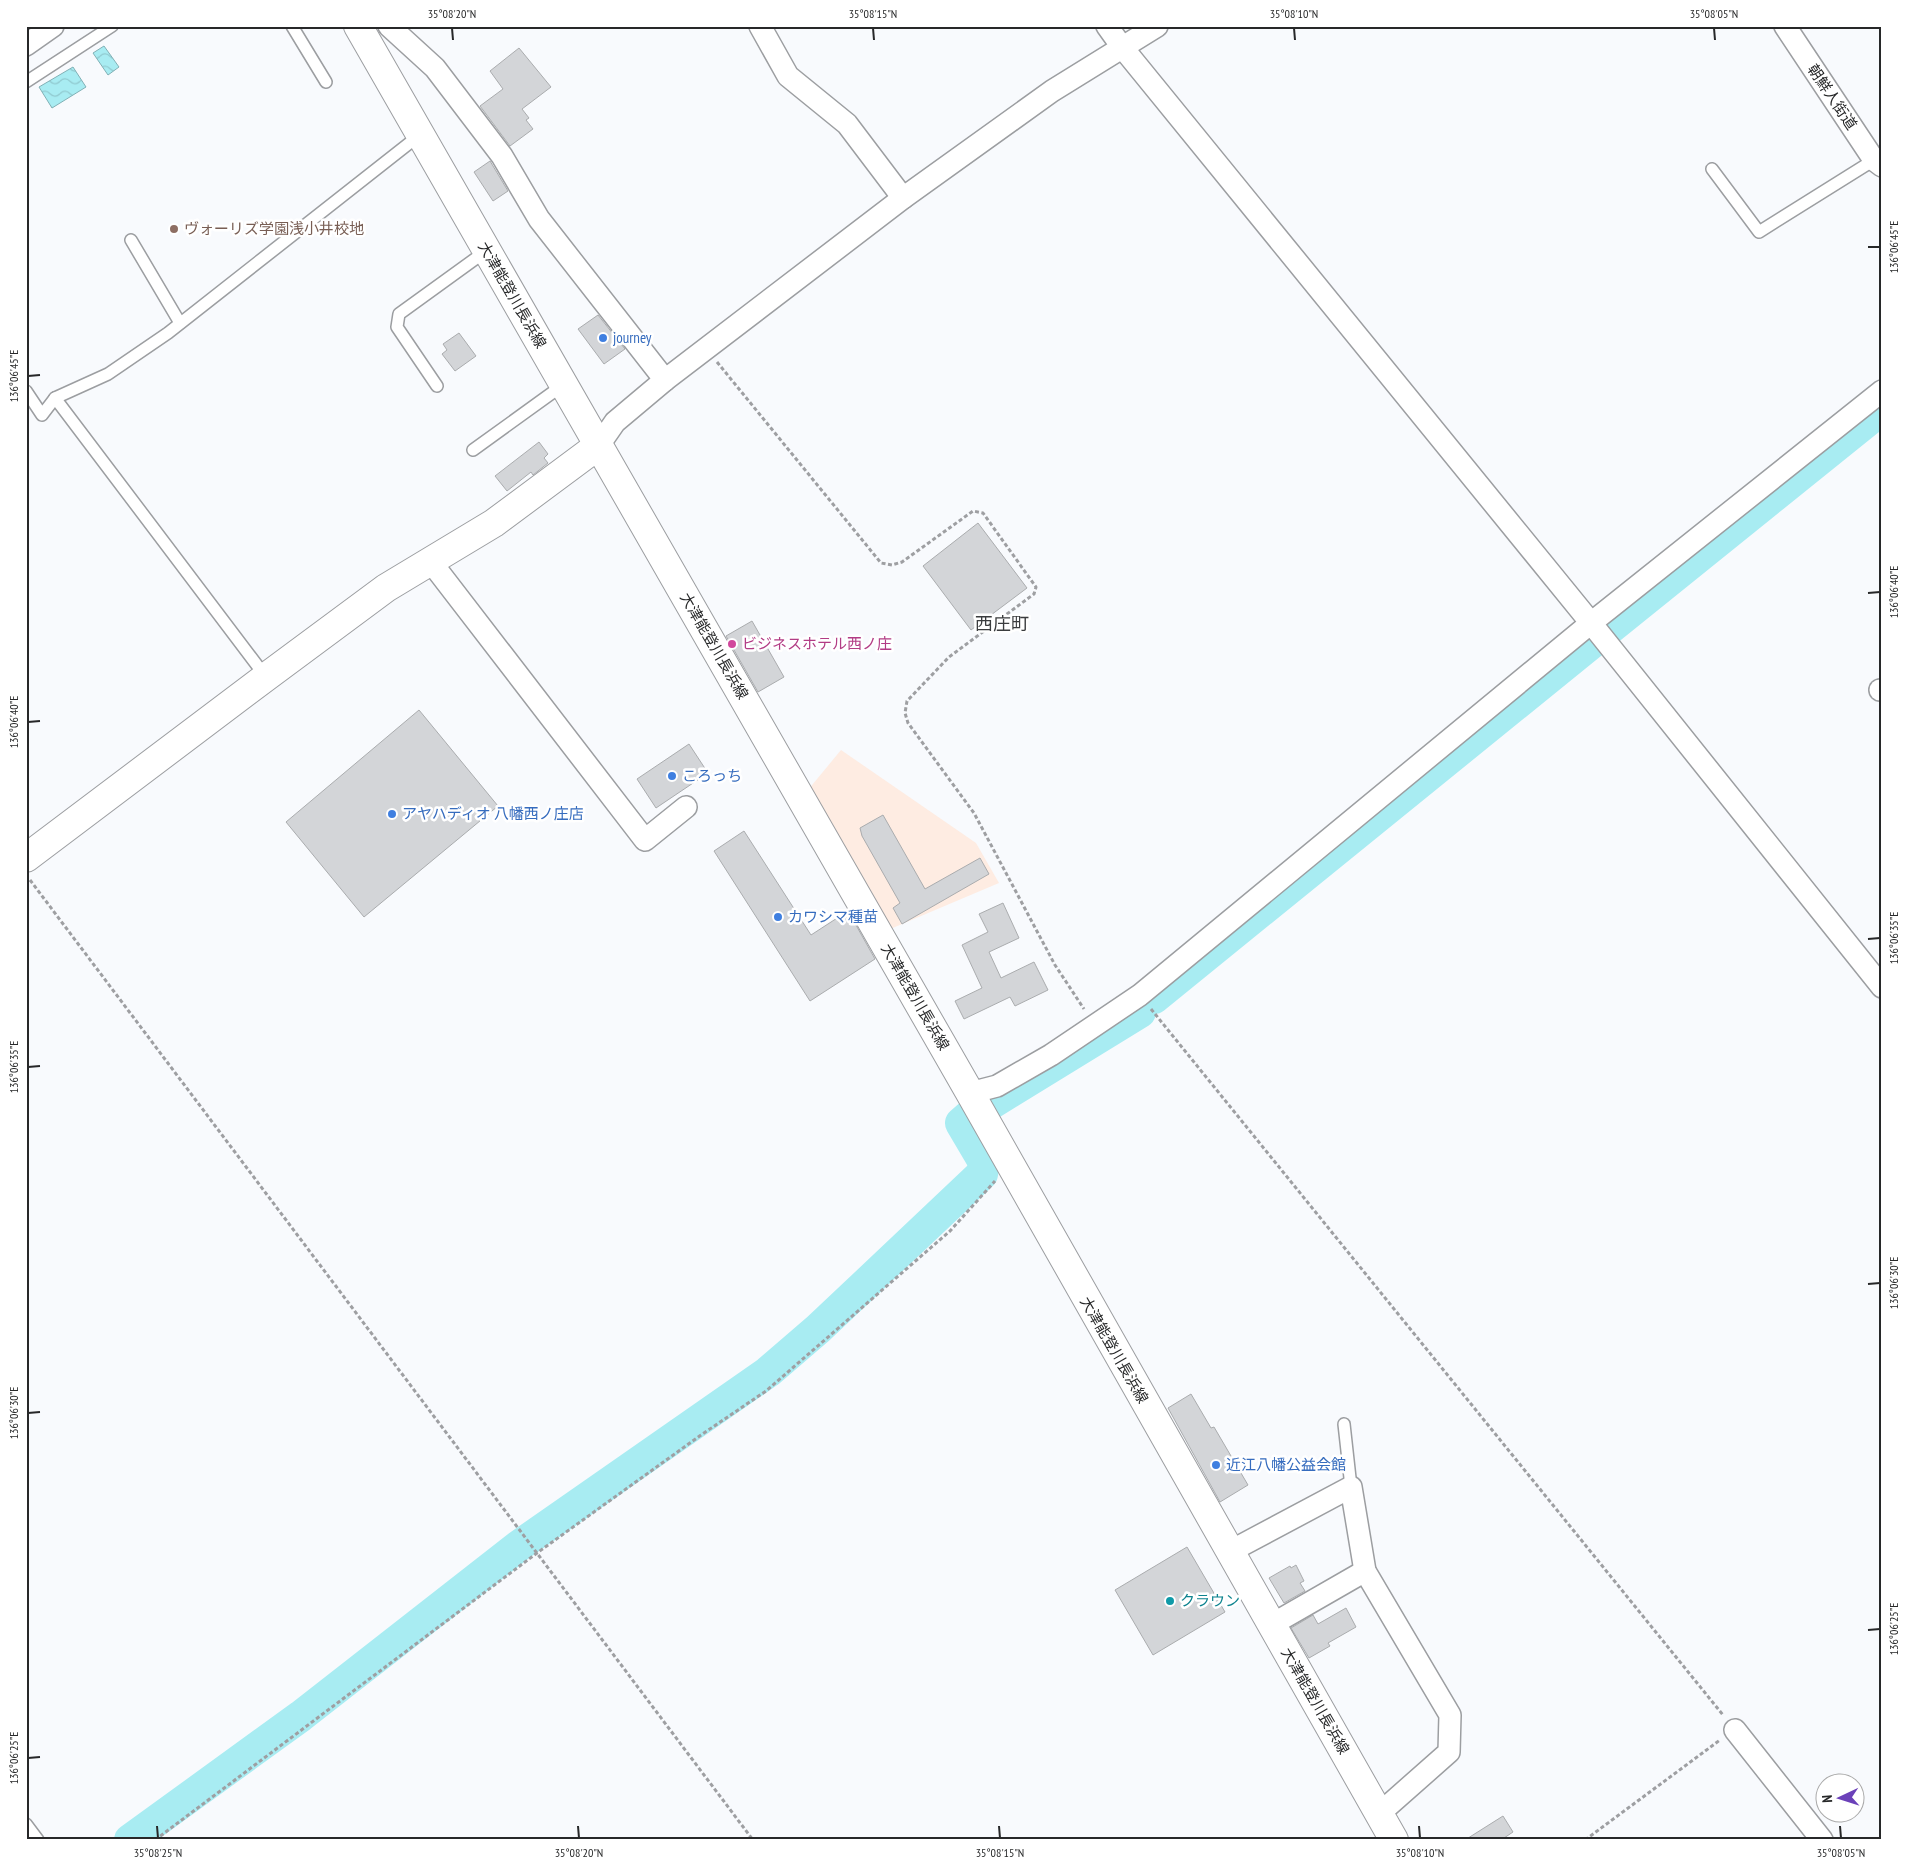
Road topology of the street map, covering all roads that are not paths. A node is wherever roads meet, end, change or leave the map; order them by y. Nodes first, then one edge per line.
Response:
1 (53, 26) edge
2 (112, 26) edge
3 (292, 26) edge
4 (358, 26) edge
5 (389, 26) edge
6 (760, 26) edge
7 (1107, 26) edge
8 (1157, 26) edge
9 (1785, 26) edge
10 (26, 45) edge
11 (1122, 47) junction
12 (26, 82) edge
13 (326, 82) dead end
14 (421, 134) junction
15 (1878, 163) edge
16 (1712, 169) dead end
17 (903, 198) junction
18 (131, 240) dead end
19 (487, 250) junction
20 (180, 323) junction
21 (665, 380) junction
22 (563, 385) junction
23 (437, 386) dead end
24 (26, 391) edge
25 (1882, 391) edge
26 (55, 398) junction
27 (599, 445) junction
28 (473, 450) dead end
29 (431, 562) junction
30 (1591, 623) junction
31 (266, 677) junction
32 (686, 807) dead end
33 (26, 858) edge
34 (1882, 987) edge
35 (970, 1093) junction
36 (1344, 1424) dead end
37 (1351, 1486) junction
38 (1229, 1552) junction
39 (1365, 1571) junction
40 (1271, 1625) junction
41 (1735, 1730) road end
42 (1380, 1813) junction
43 (26, 1824) edge
44 (38, 1840) edge
45 (1394, 1840) edge
46 (1822, 1840) edge

1 - 10 street
2 - 12 lane
3 - 13 lane
4 - 14 main road, 大津能登川長浜線
5 - 21 street
6 - 17 street
7 - 11 street
8 - 11 street
9 - 15 street, 朝鮮人街道
11 - 17 street
11 - 30 street
14 - 19 main road, 大津能登川長浜線
14 - 20 lane
15 - 16 lane
17 - 21 street
18 - 20 lane
19 - 22 main road, 大津能登川長浜線
19 - 23 lane
20 - 26 lane
21 - 27 street
22 - 27 main road, 大津能登川長浜線
22 - 28 lane
24 - 26 lane
25 - 30 street
26 - 31 lane
27 - 29 main road
27 - 35 main road, 大津能登川長浜線
29 - 31 main road
29 - 32 street
30 - 34 street
30 - 35 street
31 - 33 main road
35 - 38 main road, 大津能登川長浜線
36 - 37 lane
37 - 38 street
37 - 39 street
38 - 40 main road, 大津能登川長浜線
39 - 40 street
39 - 42 street
40 - 42 main road, 大津能登川長浜線
41 - 46 street
42 - 45 main road, 大津能登川長浜線
43 - 44 lane

